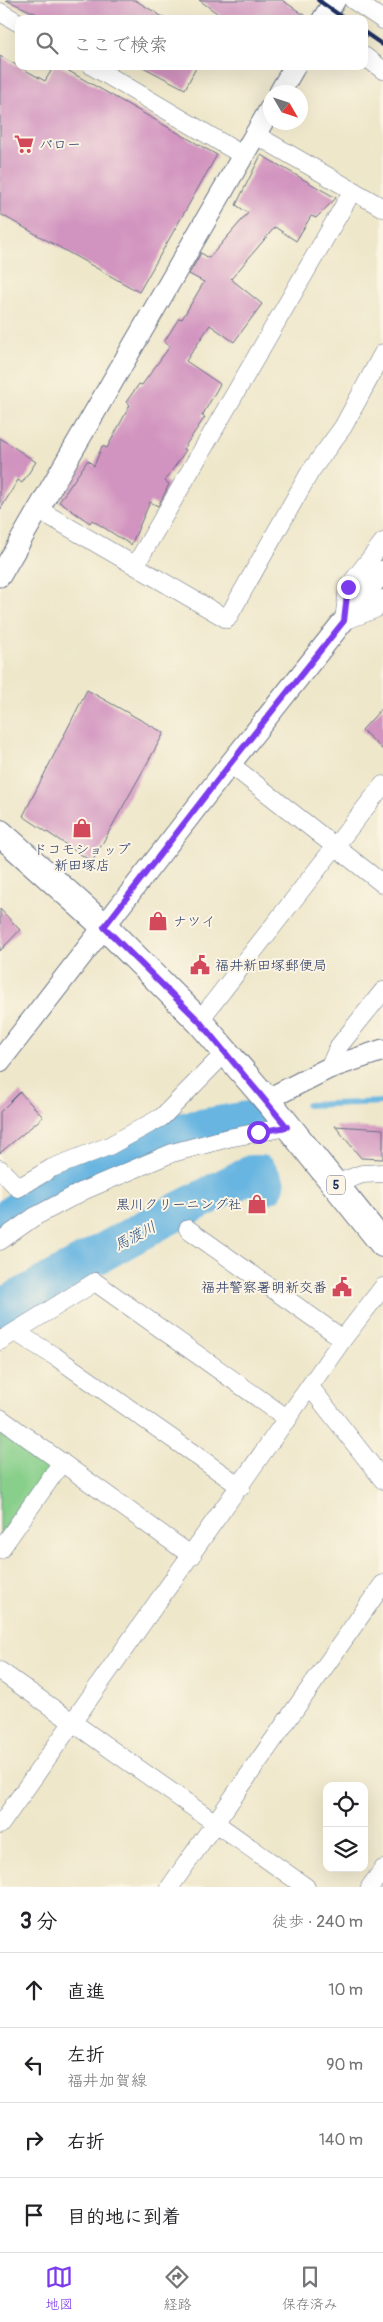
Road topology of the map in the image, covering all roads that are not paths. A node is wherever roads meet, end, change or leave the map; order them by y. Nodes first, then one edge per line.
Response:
1 (335, 0) edge
2 (353, 0) edge
3 (0, 12) edge
4 (326, 15) edge
5 (383, 20) edge
6 (15, 21) edge
7 (368, 59) edge
8 (99, 70) edge
9 (293, 70) edge
10 (383, 70) edge
11 (284, 85) edge
12 (263, 122) edge
13 (256, 135) junction
14 (244, 156) junction
15 (353, 190) junction
16 (383, 208) edge
17 (383, 353) edge
18 (38, 510) junction
19 (383, 542) edge
20 (135, 566) junction
21 (383, 572) edge
22 (0, 576) edge
23 (383, 599) edge
24 (344, 621) junction
25 (230, 764) junction
26 (383, 785) edge
27 (0, 833) edge
28 (334, 847) junction
29 (383, 884) edge
30 (104, 927) junction
31 (383, 991) edge
32 (199, 1021) junction
33 (383, 1050) edge
34 (225, 1053) junction
35 (0, 1060) edge
36 (329, 1068) junction
37 (277, 1113) junction
38 (0, 1169) edge
39 (383, 1173) edge
40 (335, 1184) junction
41 (188, 1229) dead end
42 (0, 1241) edge
43 (383, 1244) edge
44 (383, 1287) edge
45 (17, 1332) junction
46 (343, 1339) junction
47 (0, 1341) edge
48 (311, 1388) junction
49 (0, 1418) edge
50 (288, 1419) junction
51 (62, 1462) junction
52 (383, 1480) edge
53 (240, 1487) junction
54 (0, 1550) edge
55 (192, 1556) junction
56 (383, 1584) edge
57 (0, 1671) edge
58 (73, 1723) junction
59 (215, 1823) junction
60 (0, 1825) edge
61 (383, 1869) edge
62 (170, 1887) edge
63 (306, 1887) edge
64 (370, 1887) edge

1 - 4 street
2 - 5 street
3 - 6 street
7 - 10 street
8 - 14 street
9 - 11 street
12 - 13 street
13 - 14 street
13 - 15 street
14 - 18 street
15 - 16 street
15 - 20 street
17 - 20 street
18 - 20 street
18 - 22 street
19 - 24 street
21 - 24 street
23 - 24 street
24 - 25 street
25 - 28 street
25 - 30 street
26 - 28 street
27 - 30 main road, 5
28 - 29 street
28 - 32 street
30 - 32 main road, 5
30 - 35 street
31 - 36 street
32 - 34 main road, 5
33 - 36 street
34 - 37 main road, 5
34 - 38 street
36 - 37 street
37 - 40 main road, 5
37 - 42 street
39 - 40 street
40 - 43 main road, 5
41 - 46 street
44 - 46 street
45 - 47 street
45 - 50 street
45 - 53 street
46 - 48 street
48 - 50 street
48 - 52 street
49 - 51 street
50 - 53 street
51 - 54 street
51 - 55 street
53 - 55 street
55 - 58 street
56 - 59 street
57 - 58 street
58 - 59 street
58 - 60 street
59 - 62 street
59 - 63 street
61 - 64 street

